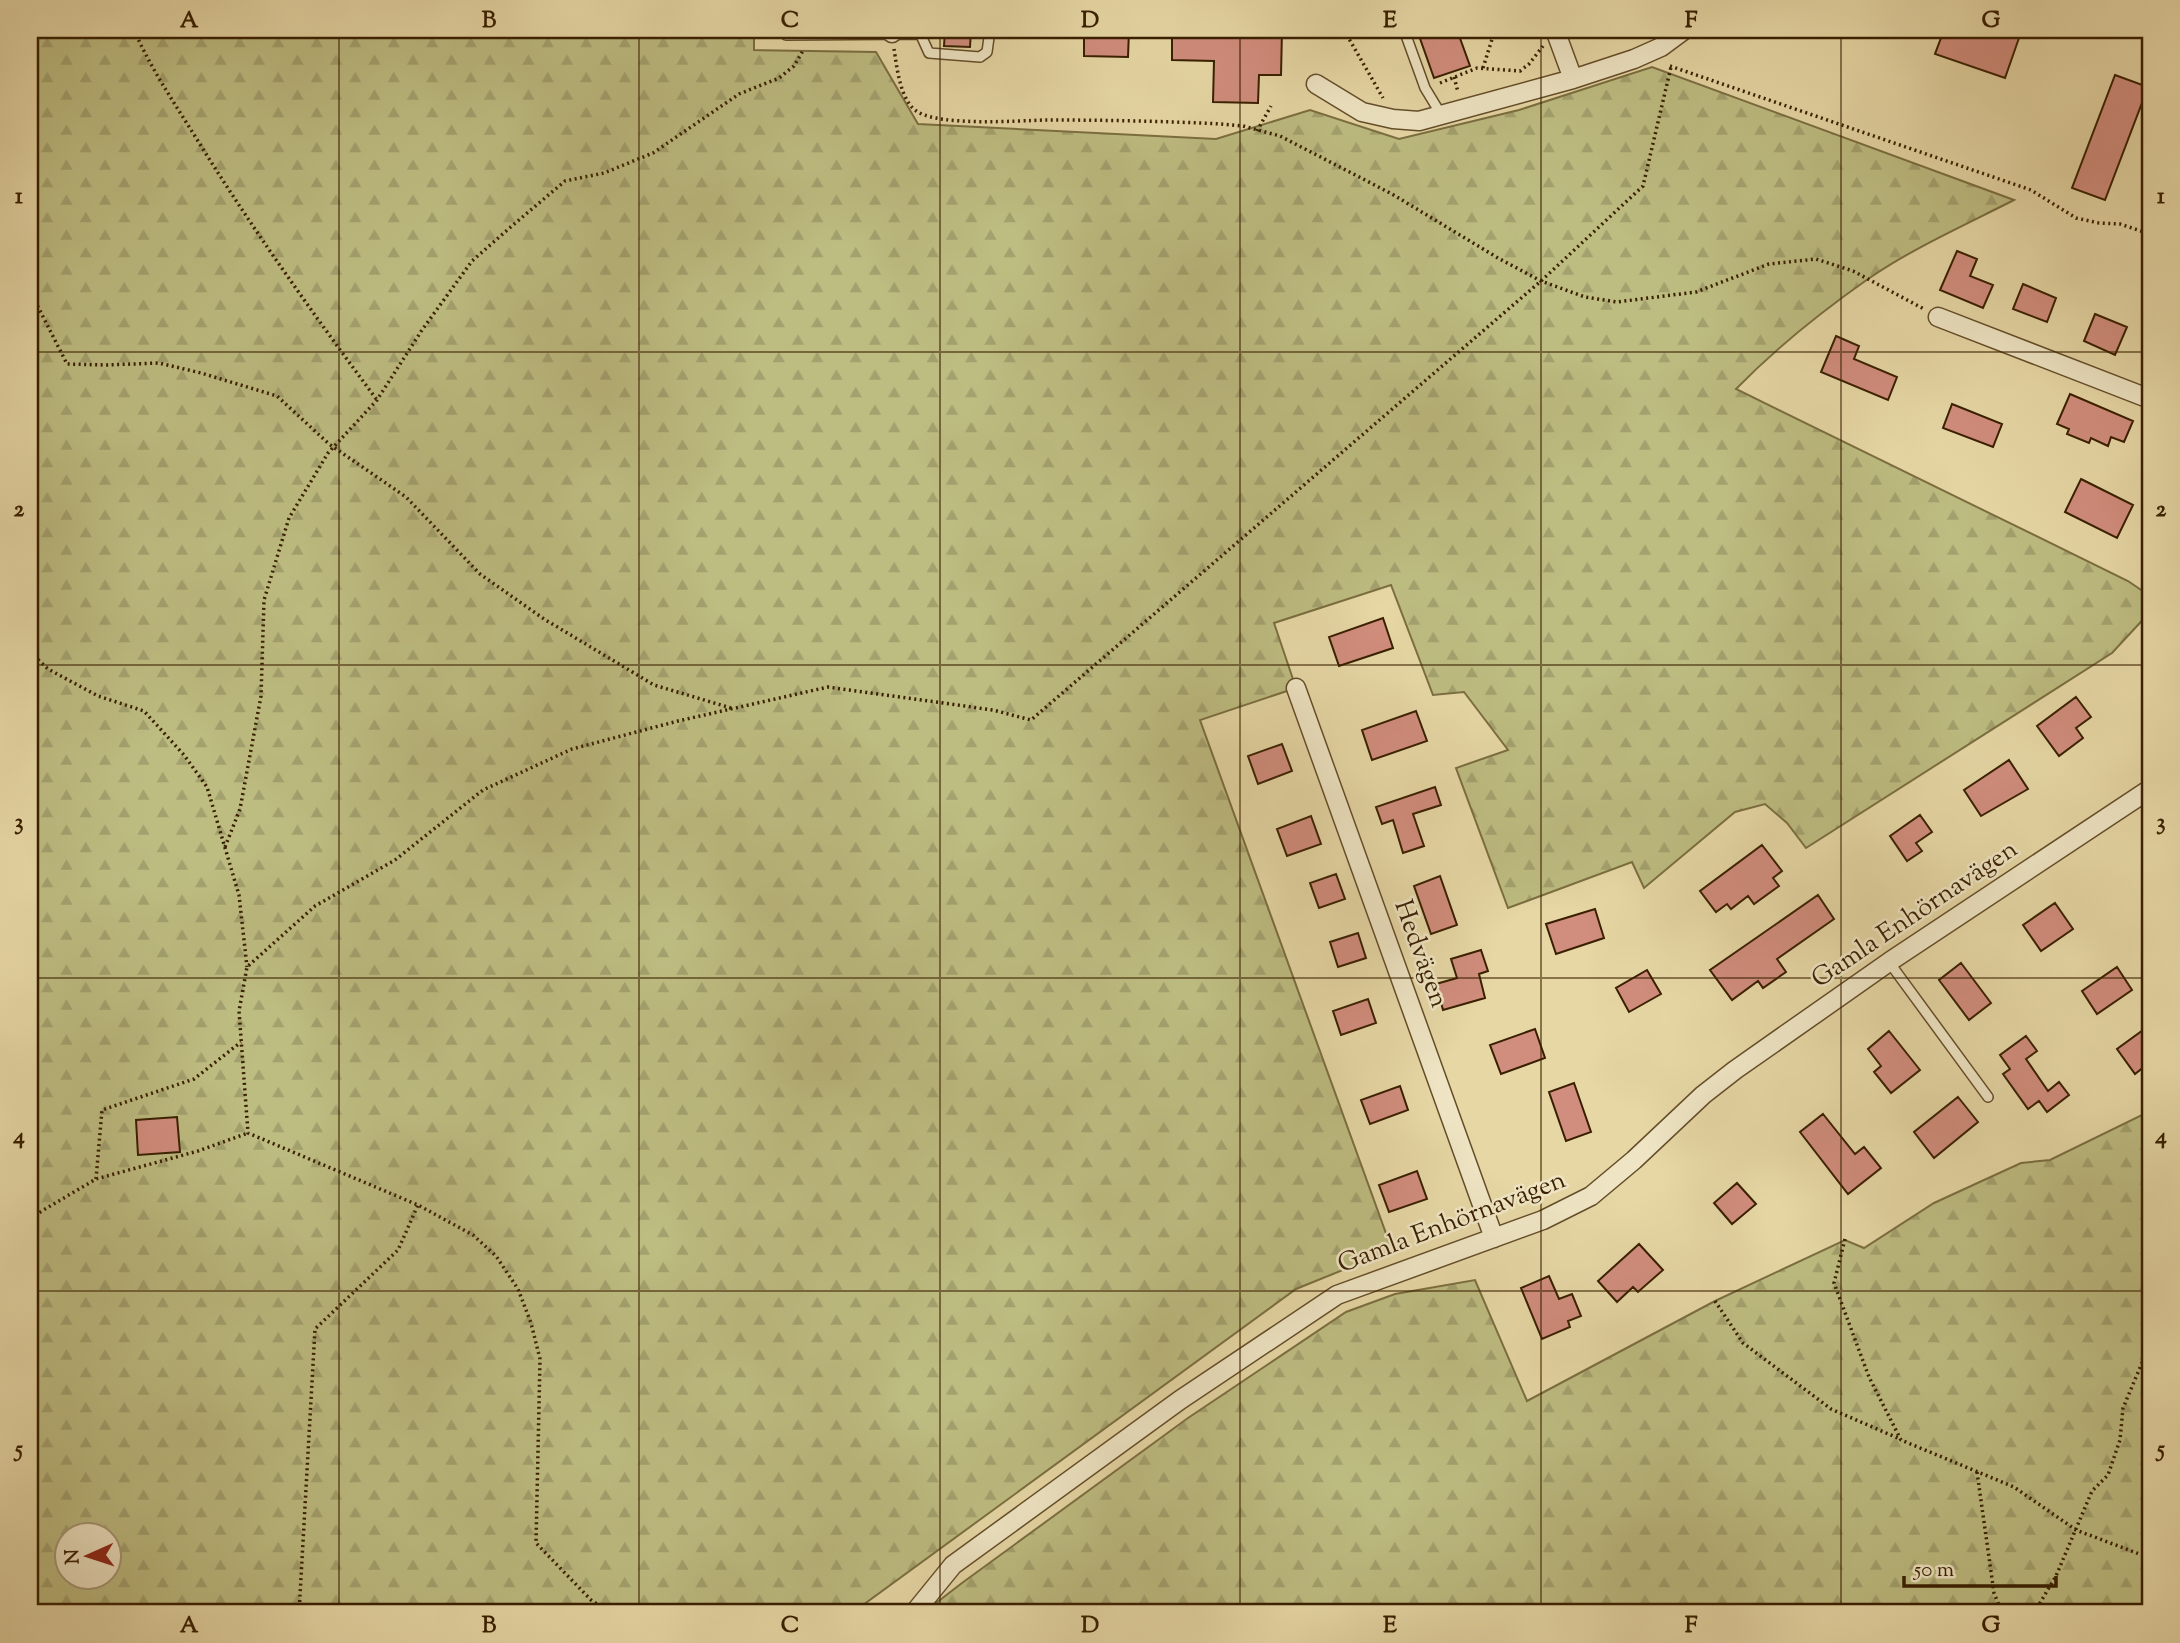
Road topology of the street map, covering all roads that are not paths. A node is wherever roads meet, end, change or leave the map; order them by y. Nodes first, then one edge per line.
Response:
1 (990, 30) edge
2 (1404, 30) edge
3 (1684, 30) edge
4 (919, 32) edge
5 (786, 35) dead end
6 (892, 35) edge
7 (1557, 35) edge
8 (1573, 79) junction
9 (1316, 85) dead end
10 (1442, 116) junction
11 (1938, 317) road end
12 (2150, 399) edge
13 (1296, 688) dead end
14 (2150, 789) edge
15 (1889, 962) junction
16 (1988, 1097) dead end
17 (1494, 1238) junction
18 (914, 1613) edge

1 - 4 lane
2 - 10 lane
3 - 8 street
4 - 6 lane
5 - 6 lane
7 - 8 street
8 - 10 street
9 - 10 street
11 - 12 street
13 - 17 street, Hedvägen
14 - 15 street, Gamla Enhörnavägen
15 - 16 lane
15 - 17 street, Gamla Enhörnavägen
17 - 18 street, Gamla Enhörnavägen

